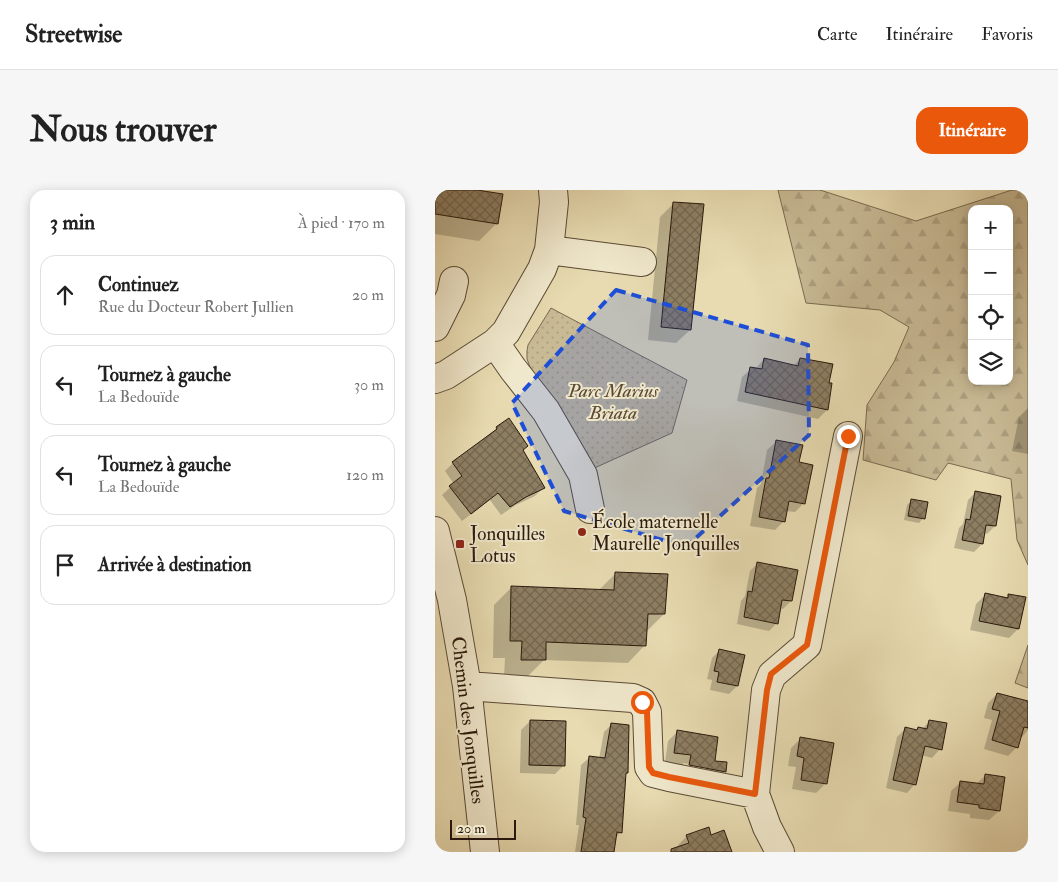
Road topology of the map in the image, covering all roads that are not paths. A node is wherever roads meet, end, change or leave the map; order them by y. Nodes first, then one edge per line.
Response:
1 (553, 190) edge
2 (549, 250) junction
3 (643, 262) dead end
4 (454, 281) dead end
5 (435, 326) edge
6 (495, 343) junction
7 (435, 379) edge
8 (848, 436) dead end
9 (590, 509) dead end
10 (435, 531) edge
11 (444, 603) edge
12 (467, 686) junction
13 (755, 794) junction
14 (485, 852) edge
15 (780, 852) edge

1 - 2 street
2 - 3 street
2 - 6 street
4 - 5 street
6 - 7 street
6 - 9 street
8 - 13 street
10 - 11 street, Chemin des Jonquilles
11 - 12 street, Chemin des Jonquilles
12 - 13 street
12 - 14 street, Chemin des Jonquilles
13 - 15 street

